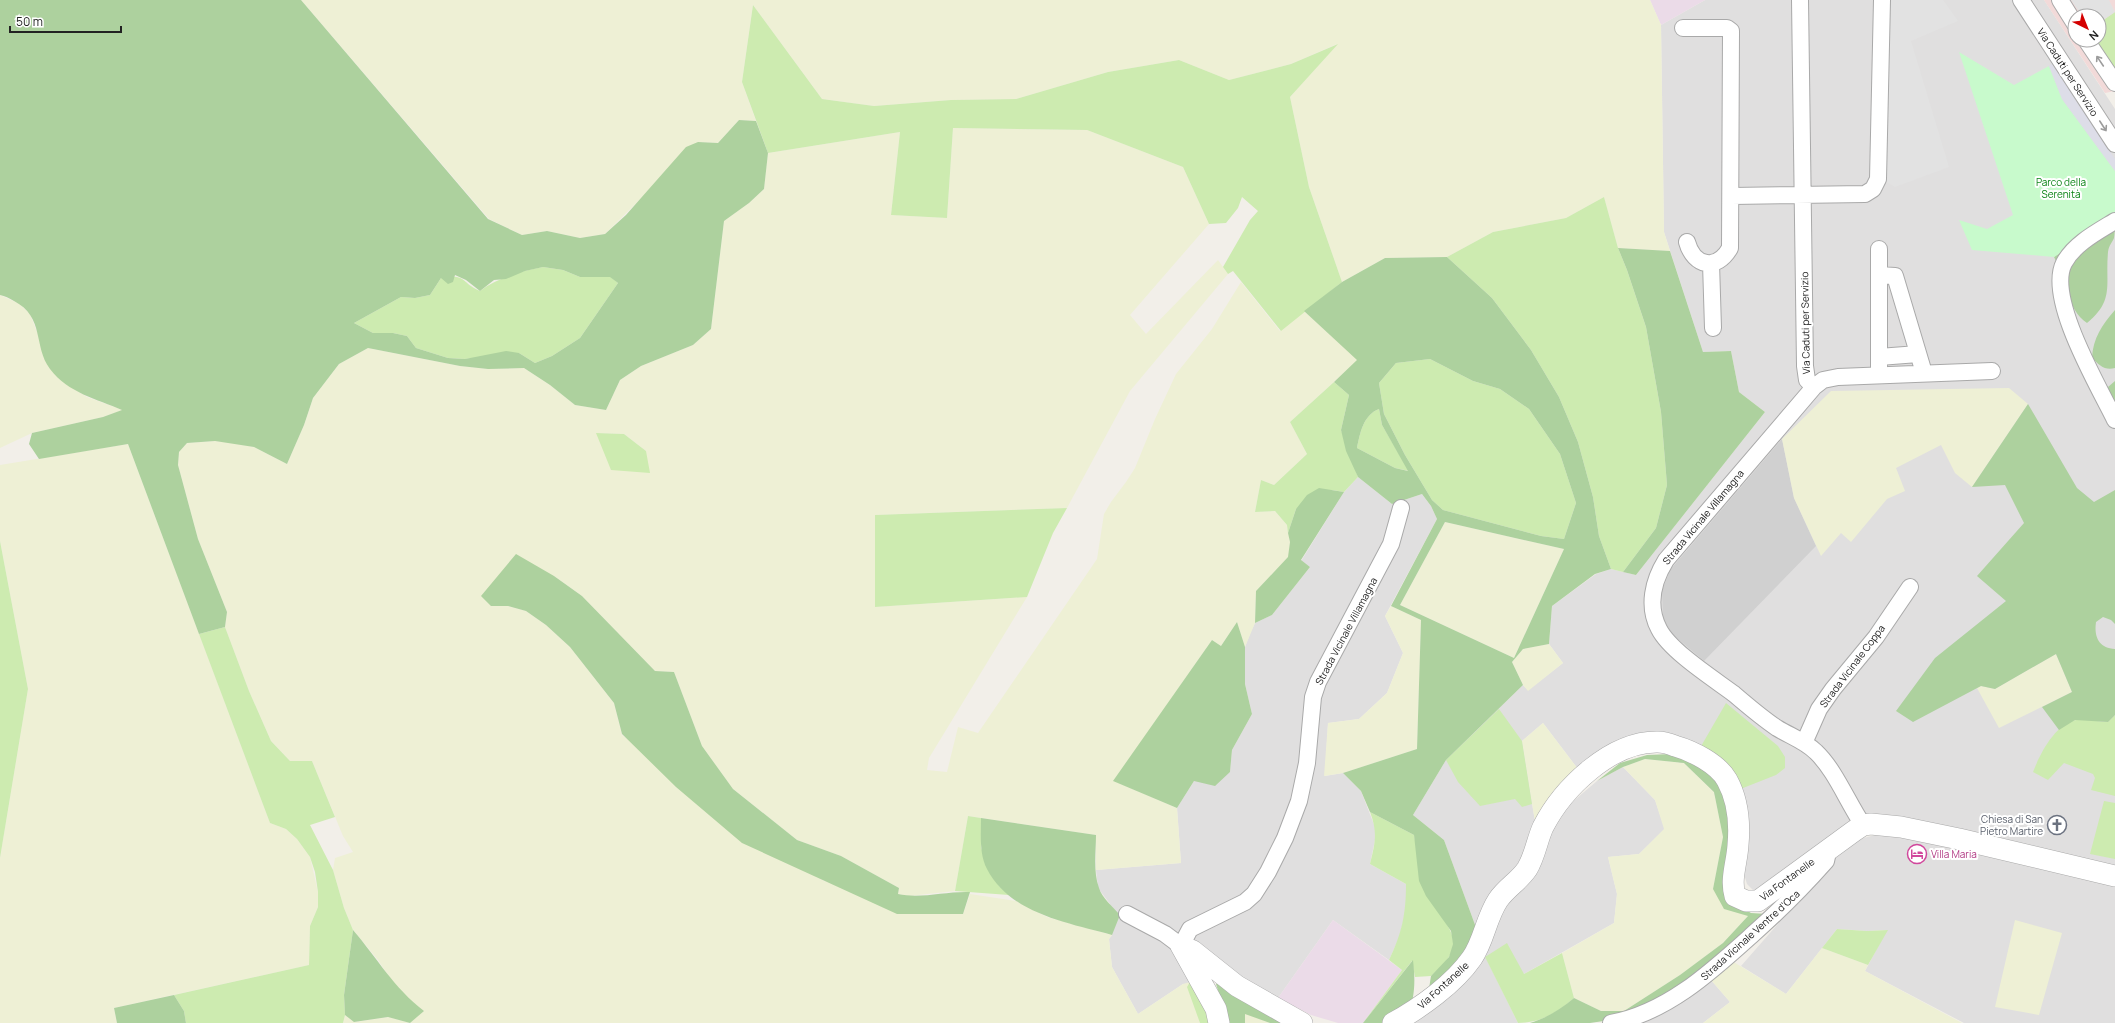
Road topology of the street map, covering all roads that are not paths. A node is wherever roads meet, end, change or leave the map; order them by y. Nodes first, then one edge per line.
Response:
1 (1800, 0) edge
2 (1882, 0) edge
3 (2021, 0) edge
4 (2060, 0) edge
5 (2067, 11) edge
6 (1683, 28) dead end
7 (2091, 48) edge
8 (2115, 83) edge
9 (2115, 144) edge
10 (1803, 195) junction
11 (1732, 196) junction
12 (2115, 220) edge
13 (1687, 242) dead end
14 (1879, 249) dead end
15 (1711, 264) junction
16 (1879, 275) junction
17 (1713, 328) dead end
18 (1918, 354) junction
19 (1879, 357) junction
20 (1992, 371) dead end
21 (1924, 373) junction
22 (1879, 375) junction
23 (1814, 387) junction
24 (2115, 420) edge
25 (1401, 508) dead end
26 (1910, 587) dead end
27 (1804, 743) junction
28 (1863, 825) junction
29 (1829, 848) junction
30 (2115, 876) edge
31 (1127, 914) dead end
32 (1181, 946) junction
33 (1218, 1023) edge
34 (1302, 1023) edge
35 (1393, 1023) edge
36 (1611, 1023) edge

1 - 10 street, Via Caduti per Servizio
2 - 10 street
3 -> 9 street, Via Caduti per Servizio
4 - 5 street
6 - 11 street
8 -> 7 street
10 - 11 street
10 - 23 street, Via Caduti per Servizio
11 - 15 street
12 - 24 street
13 - 15 street
14 - 16 street
15 - 17 street
16 - 18 street
16 - 19 street
18 - 19 street
18 - 21 street
19 - 22 street
20 - 21 street, Via Caduti per Servizio
21 - 22 street, Via Caduti per Servizio
22 - 23 street, Via Caduti per Servizio
23 - 27 street, Strada Vicinale Villamagna
25 - 32 street, Strada Vicinale Villamagna
26 - 27 street, Strada Vicinale Coppa
27 - 28 street
28 - 29 street, Via Fontanelle
28 - 30 street
29 - 35 street, Via Fontanelle
29 - 36 street, Strada Vicinale Ventre d'Oca
31 - 32 street
32 - 33 street
32 - 34 street

